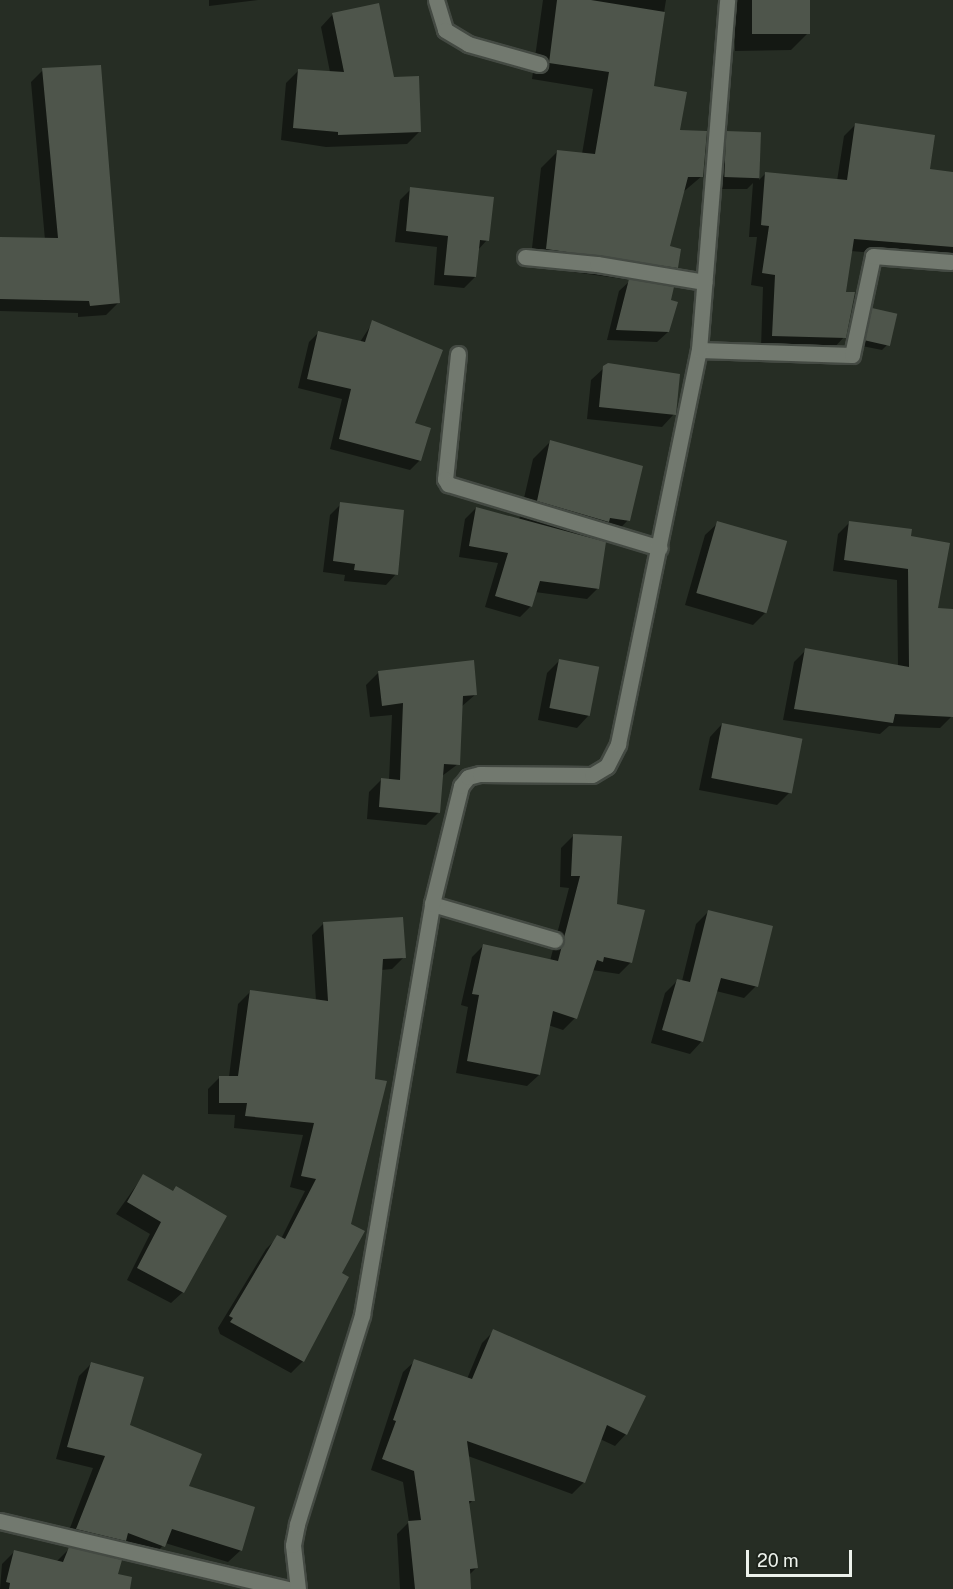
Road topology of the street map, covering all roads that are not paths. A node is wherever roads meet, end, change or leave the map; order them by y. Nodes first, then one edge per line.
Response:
1 (436, 0) edge
2 (727, 0) edge
3 (539, 64) dead end
4 (525, 257) dead end
5 (951, 262) dead end
6 (704, 282) junction
7 (699, 350) junction
8 (458, 354) dead end
9 (660, 548) junction
10 (432, 904) junction
11 (555, 940) dead end
12 (0, 1521) edge
13 (288, 1589) edge
14 (298, 1589) edge

1 - 3 street
2 - 6 street
4 - 6 street
5 - 7 street
6 - 7 street
7 - 9 street
8 - 9 street
9 - 10 street
10 - 11 street
10 - 14 street
12 - 13 street

